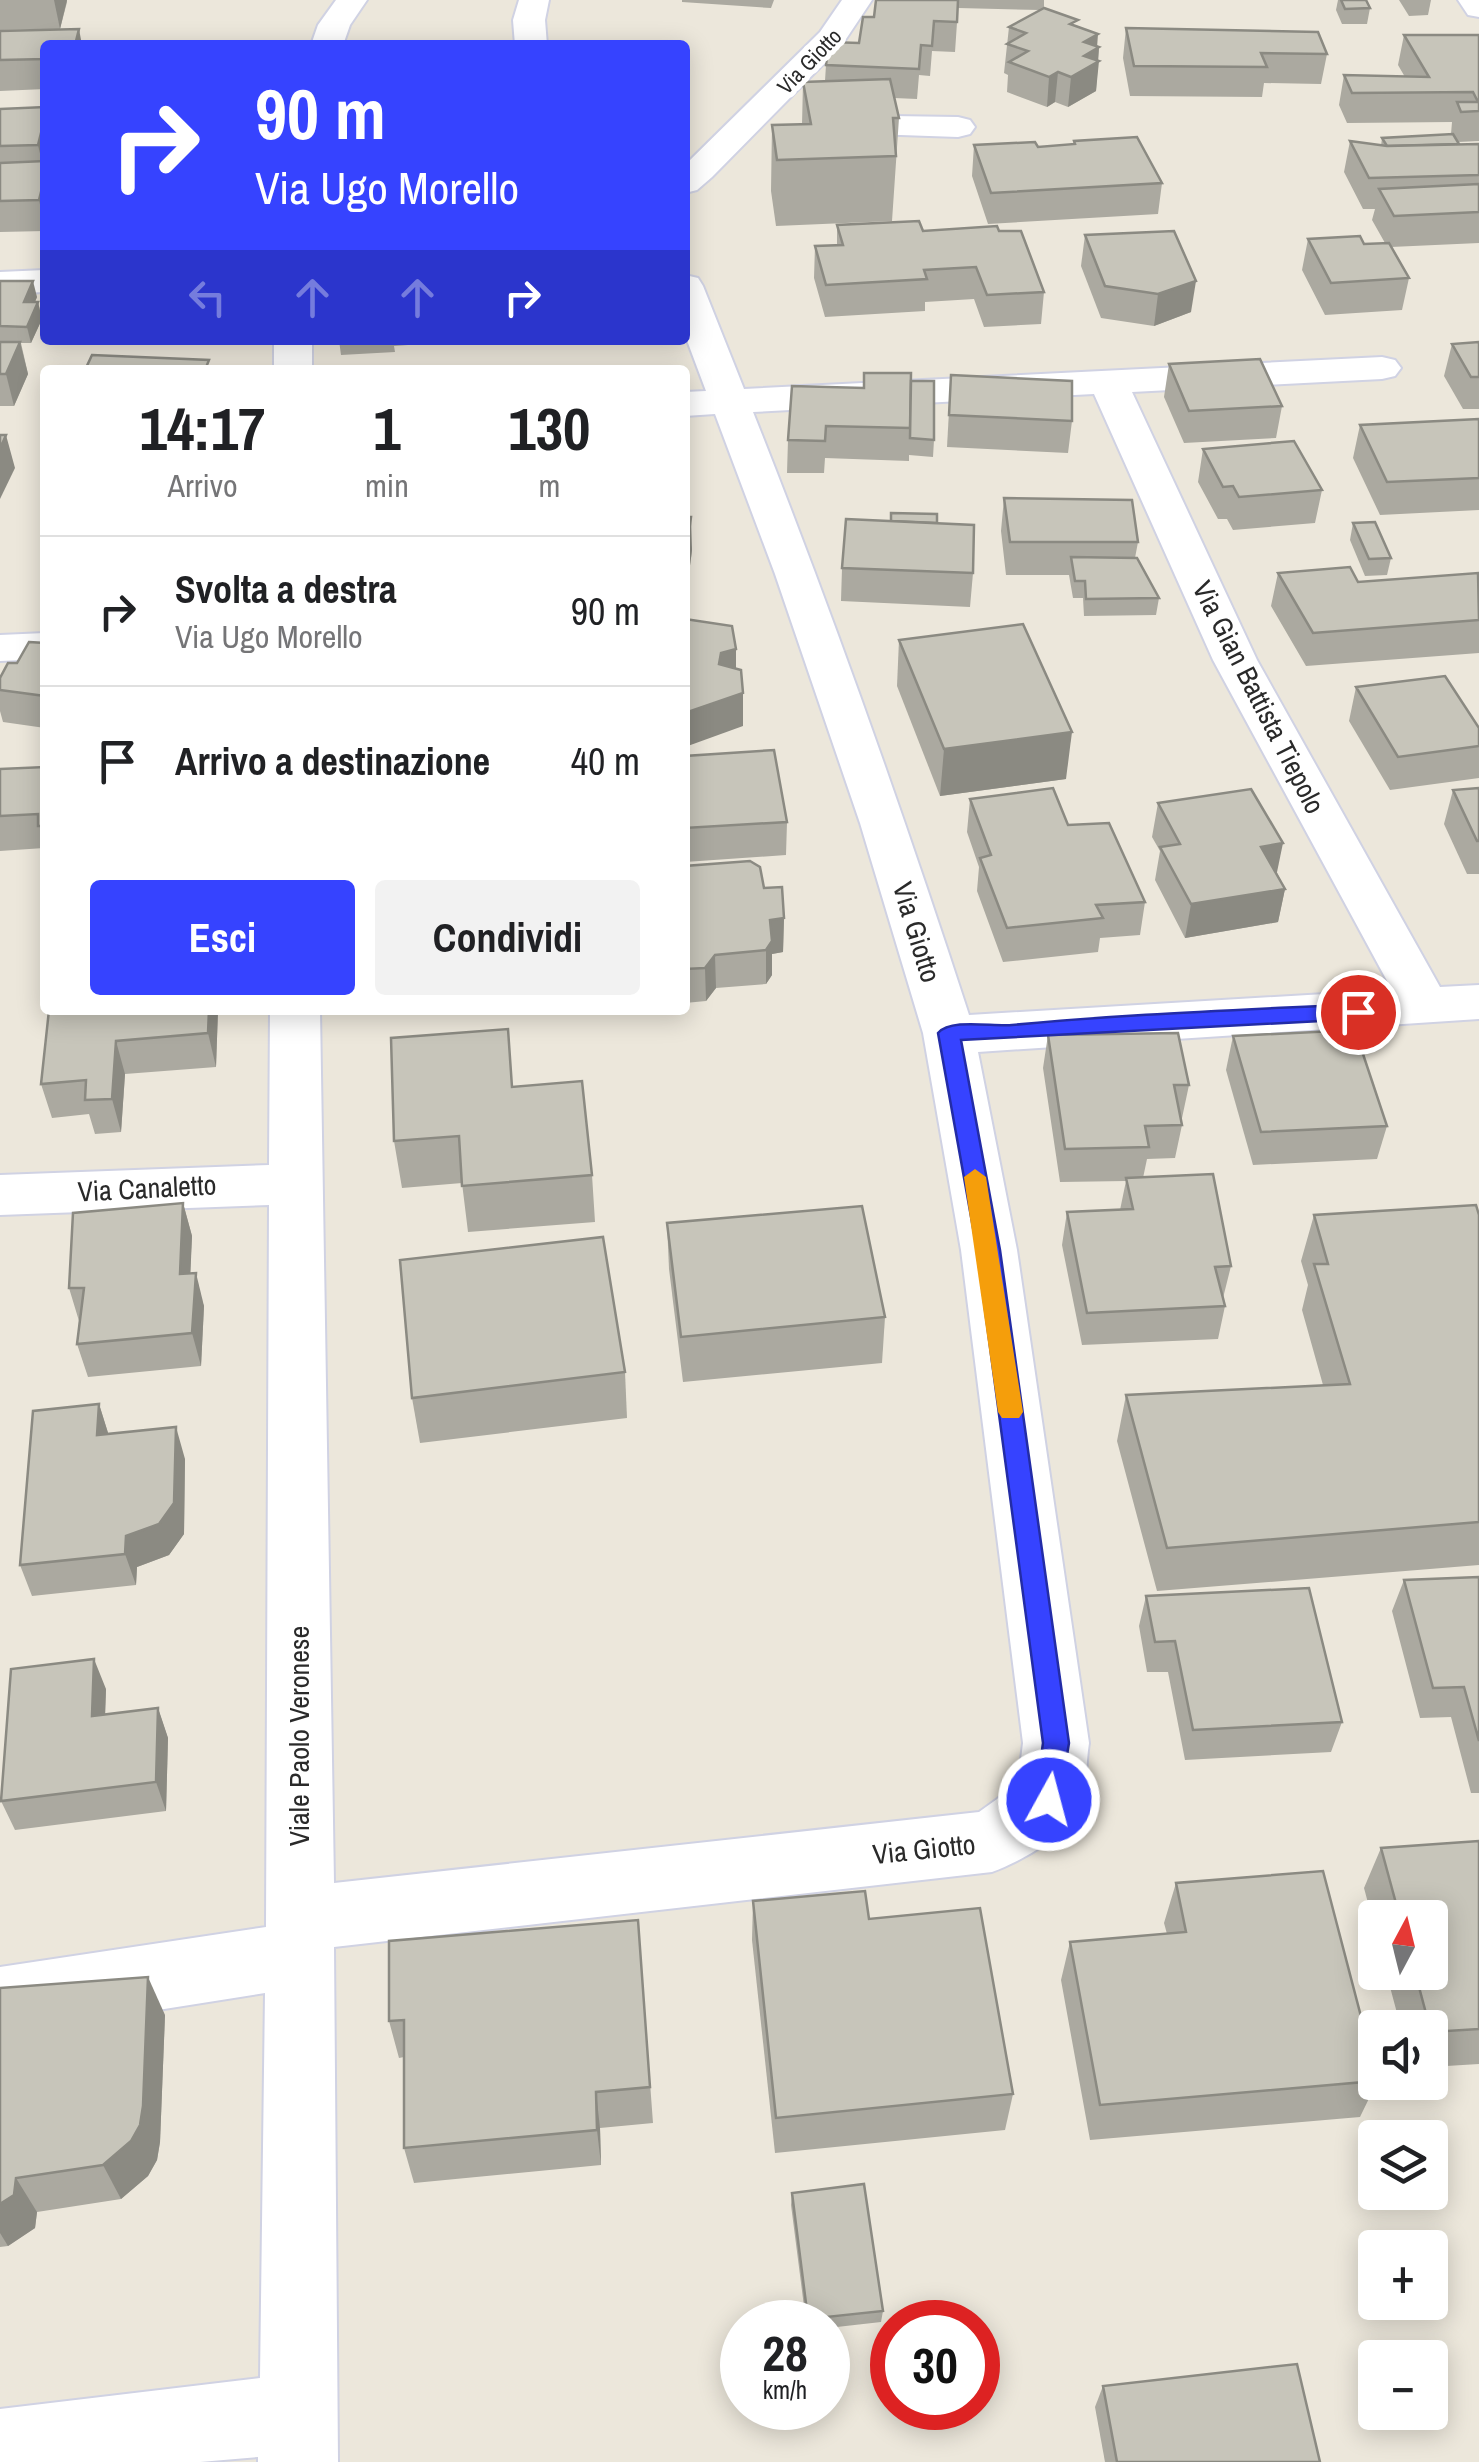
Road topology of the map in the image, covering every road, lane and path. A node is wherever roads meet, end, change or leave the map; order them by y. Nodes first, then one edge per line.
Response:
1 (352, 0) edge
2 (534, 0) edge
3 (857, 0) edge
4 (1473, 0) edge
5 (1479, 8) edge
6 (329, 40) edge
7 (529, 40) edge
8 (755, 118) junction
9 (958, 127) dead end
10 (690, 178) edge
11 (40, 281) edge
12 (0, 283) edge
13 (690, 314) edge
14 (1382, 368) dead end
15 (1106, 380) junction
16 (706, 403) edge
17 (40, 646) edge
18 (0, 648) edge
19 (1479, 1002) edge
20 (1426, 1007) junction
21 (295, 1015) edge
22 (949, 1033) junction
23 (295, 1184) junction
24 (0, 1195) edge
25 (300, 1937) junction
26 (0, 2001) edge
27 (297, 2438) edge
28 (0, 2448) edge

1 - 6 street
2 - 7 street
3 - 8 street, Via Giotto
4 - 5 street
8 - 9 street, Via Giotto
8 - 10 street, Via Giotto
11 - 12 street
13 - 16 street, Via Giotto
14 - 15 street
15 - 16 street
15 - 20 street, Via Gian Battista Tiepolo
16 - 22 street, Via Giotto
17 - 18 street
19 - 20 street
20 - 22 street
21 - 23 street, Viale Paolo Veronese
22 - 25 street, Via Giotto
23 - 24 street, Via Canaletto
23 - 25 street, Viale Paolo Veronese
25 - 26 street, Via Giotto
25 - 27 street, Viale Paolo Veronese
27 - 28 street

